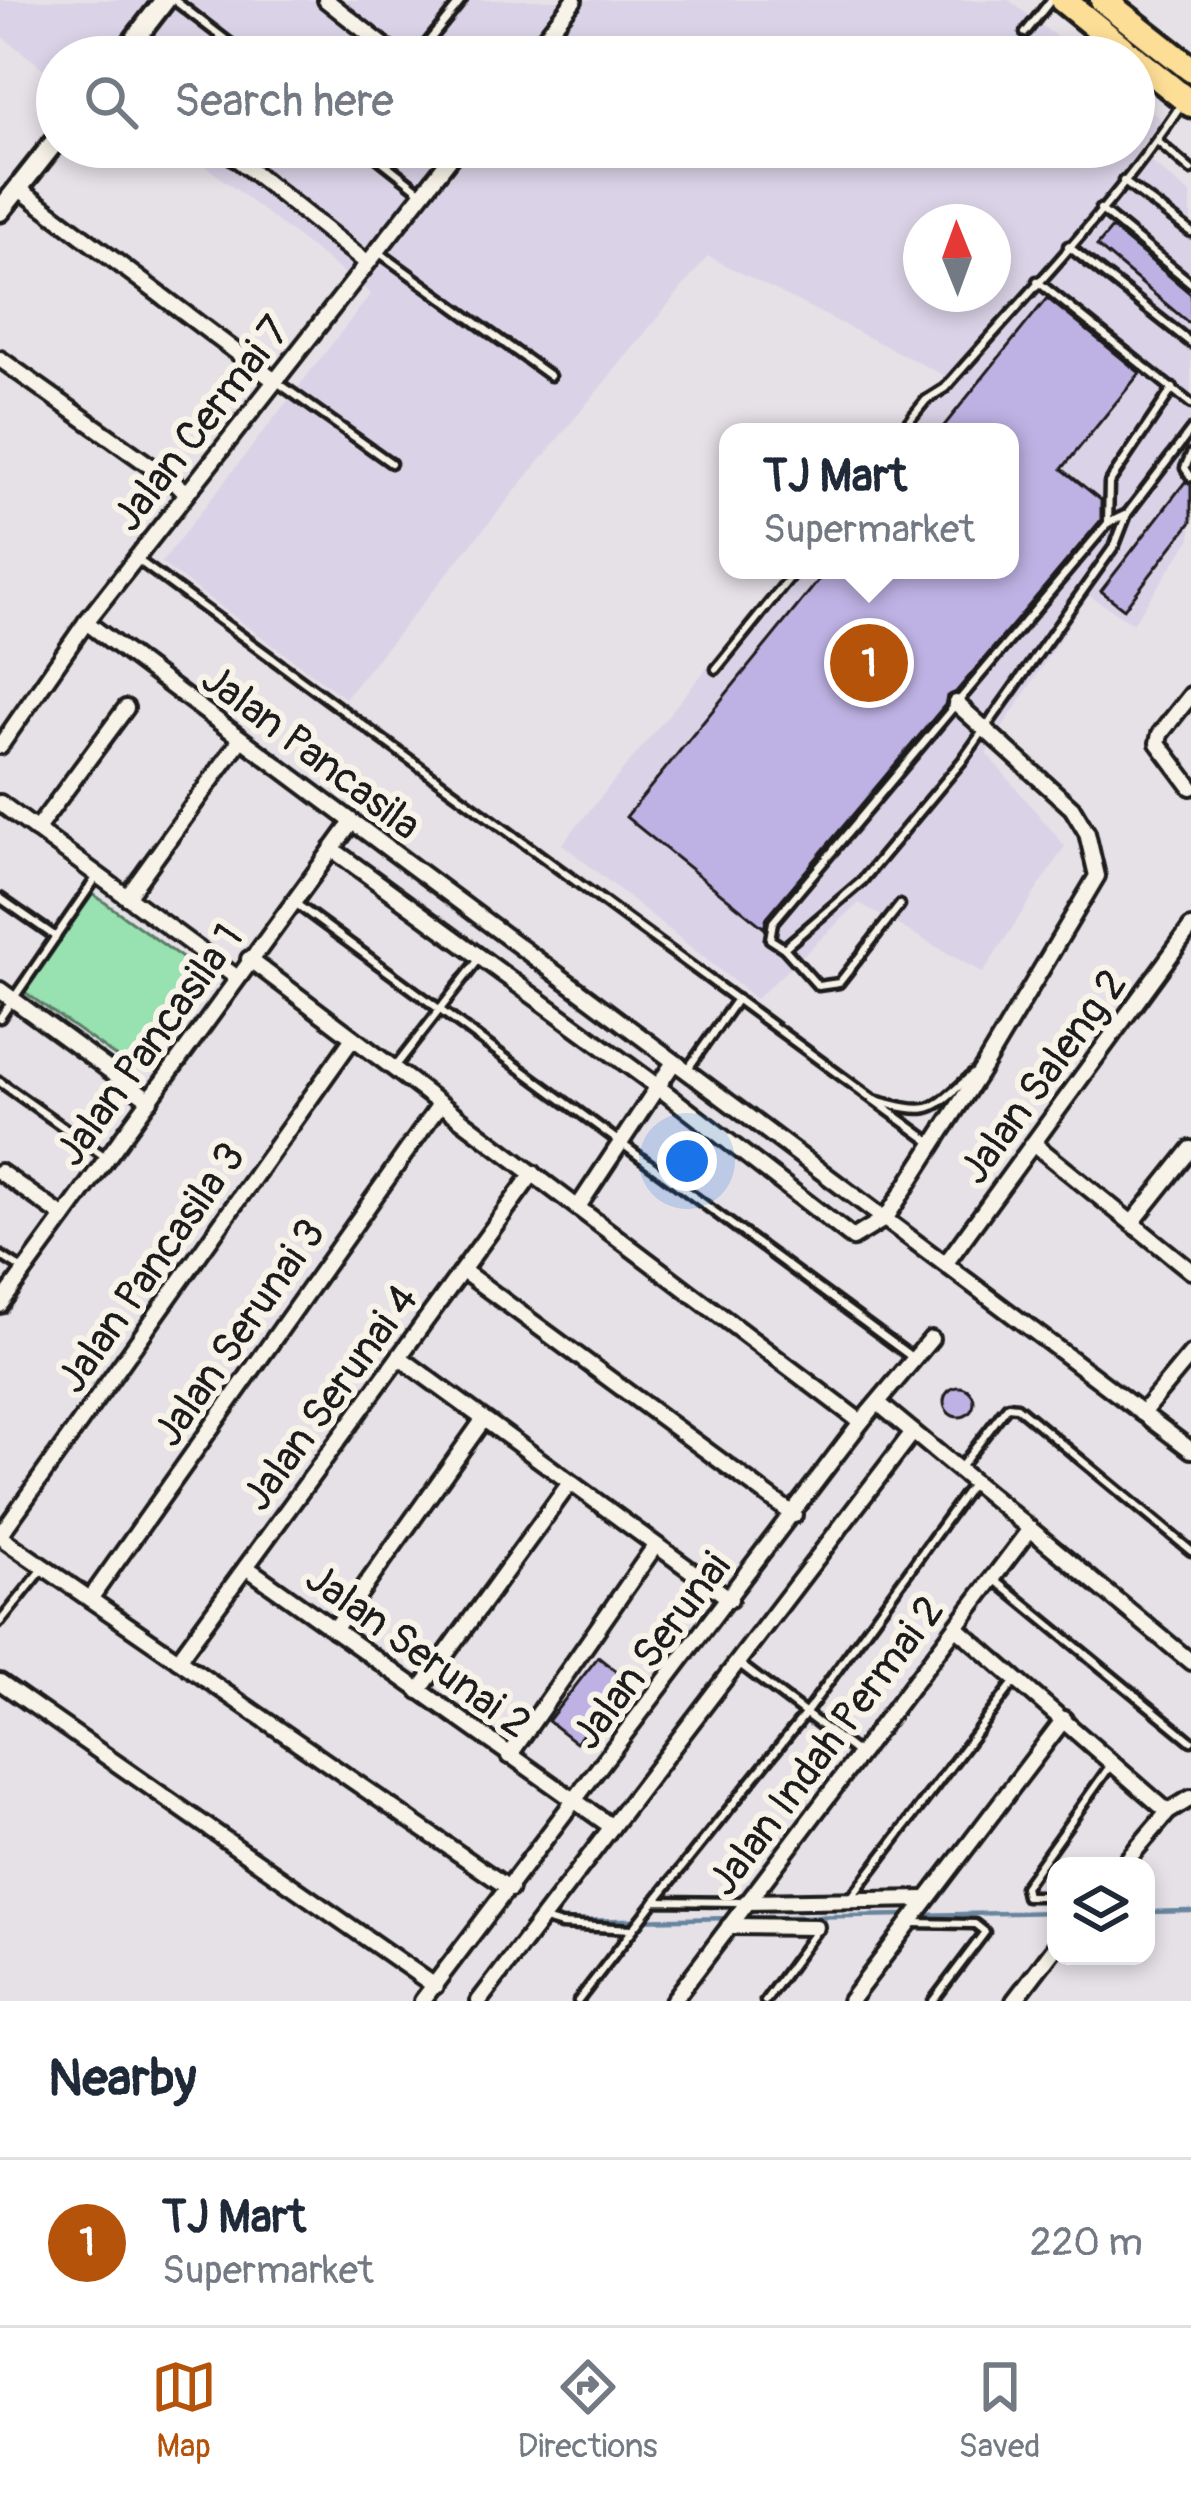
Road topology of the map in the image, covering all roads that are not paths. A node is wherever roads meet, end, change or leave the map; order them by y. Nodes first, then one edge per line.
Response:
1 (170, 0) edge
2 (326, 0) edge
3 (462, 0) edge
4 (574, 0) edge
5 (1051, 0) edge
6 (1064, 0) edge
7 (1103, 0) edge
8 (1025, 33) dead end
9 (139, 36) edge
10 (219, 36) edge
11 (371, 36) edge
12 (433, 36) edge
13 (546, 36) edge
14 (1108, 36) edge
15 (1149, 36) edge
16 (1155, 41) edge
17 (1191, 69) edge
18 (1155, 74) edge
19 (1188, 102) edge
20 (1157, 141) junction
21 (1155, 143) edge
22 (36, 165) edge
23 (251, 168) edge
24 (391, 168) edge
25 (442, 168) edge
26 (1134, 168) edge
27 (1191, 170) edge
28 (1123, 181) junction
29 (18, 188) junction
30 (423, 193) junction
31 (1100, 209) junction
32 (0, 211) edge
33 (1191, 232) edge
34 (1069, 246) junction
35 (372, 257) junction
36 (1036, 281) junction
37 (1191, 283) edge
38 (1191, 343) edge
39 (0, 359) edge
40 (550, 376) dead end
41 (275, 381) junction
42 (1173, 388) junction
43 (1191, 404) edge
44 (907, 423) edge
45 (1191, 430) edge
46 (1191, 454) edge
47 (391, 463) dead end
48 (1191, 478) edge
49 (188, 492) junction
50 (1126, 514) junction
51 (1108, 523) junction
52 (136, 558) junction
53 (789, 579) edge
54 (86, 622) junction
55 (716, 669) dead end
56 (1191, 694) edge
57 (956, 704) junction
58 (126, 708) dead end
59 (984, 729) junction
60 (242, 739) junction
61 (0, 746) edge
62 (1191, 787) edge
63 (0, 803) edge
64 (352, 822) junction
65 (36, 830) junction
66 (332, 848) junction
67 (98, 875) junction
68 (127, 897) junction
69 (0, 898) edge
70 (292, 901) junction
71 (900, 905) dead end
72 (1190, 931) edge
73 (499, 933) junction
74 (56, 938) junction
75 (784, 948) junction
76 (480, 957) junction
77 (249, 959) junction
78 (236, 977) junction
79 (6, 994) edge
80 (737, 999) junction
81 (438, 1012) junction
82 (0, 1018) edge
83 (353, 1038) junction
84 (680, 1066) junction
85 (983, 1066) junction
86 (394, 1069) junction
87 (0, 1082) edge
88 (658, 1087) junction
89 (150, 1100) junction
90 (871, 1100) junction
91 (440, 1104) junction
92 (932, 1143) junction
93 (1034, 1144) junction
94 (620, 1146) junction
95 (1191, 1149) edge
96 (107, 1159) junction
97 (0, 1172) edge
98 (532, 1173) junction
99 (578, 1208) junction
100 (64, 1217) junction
101 (886, 1218) junction
102 (1132, 1223) junction
103 (0, 1255) edge
104 (946, 1263) junction
105 (463, 1270) junction
106 (25, 1271) junction
107 (1191, 1271) edge
108 (0, 1305) edge
109 (931, 1340) dead end
110 (1191, 1354) edge
111 (399, 1357) junction
112 (915, 1359) junction
113 (878, 1402) junction
114 (1142, 1413) junction
115 (483, 1420) junction
116 (861, 1422) junction
117 (913, 1432) junction
118 (1191, 1450) edge
119 (958, 1470) junction
120 (974, 1482) junction
121 (569, 1484) junction
122 (794, 1515) junction
123 (1030, 1529) junction
124 (0, 1536) edge
125 (655, 1546) junction
126 (1191, 1551) edge
127 (44, 1567) junction
128 (246, 1567) junction
129 (992, 1578) junction
130 (90, 1599) junction
131 (730, 1599) junction
132 (0, 1622) edge
133 (956, 1627) junction
134 (334, 1630) junction
135 (178, 1660) junction
136 (738, 1662) junction
137 (1191, 1662) edge
138 (1018, 1678) junction
139 (0, 1682) edge
140 (419, 1691) junction
141 (806, 1714) junction
142 (1064, 1719) junction
143 (1191, 1741) edge
144 (859, 1754) junction
145 (509, 1756) junction
146 (1112, 1764) junction
147 (1191, 1798) edge
148 (576, 1802) junction
149 (1168, 1812) junction
150 (612, 1826) junction
151 (1130, 1857) edge
152 (510, 1888) junction
153 (1047, 1896) edge
154 (850, 1899) junction
155 (655, 1901) junction
156 (746, 1902) junction
157 (918, 1912) junction
158 (542, 1919) junction
159 (729, 1925) junction
160 (816, 1927) joint
161 (634, 1929) junction
162 (1047, 1958) edge
163 (434, 1986) junction
164 (422, 2001) edge
165 (479, 2001) edge
166 (578, 2001) edge
167 (673, 2001) edge
168 (765, 2001) edge
169 (850, 2001) edge
170 (933, 2001) edge
171 (1014, 2001) edge

1 - 9 street
1 - 10 lane
2 - 11 street
3 - 12 lane
4 - 13 street
5 - 8 lane
6 - 14 highway
7 - 15 highway
16 - 17 highway
18 - 19 highway
19 - 20 lane
20 - 21 lane
20 - 27 lane
22 - 29 street
23 - 35 street
24 - 30 lane
25 - 30 street, Jalan Cermai 7
26 - 28 lane
28 - 31 lane
28 - 33 lane
29 - 32 street
29 - 41 street
30 - 35 street, Jalan Cermai 7
31 - 34 lane
31 - 37 lane
34 - 36 lane
34 - 38 lane
35 - 40 lane
35 - 41 street, Jalan Cermai 7
36 - 42 lane
36 - 44 lane
39 - 49 street
41 - 47 lane
41 - 49 street, Jalan Cermai 7
42 - 43 lane
42 - 51 lane
45 - 50 lane
46 - 48 lane
49 - 52 street, Jalan Cermai 7
50 - 51 lane
50 - 59 lane
51 - 57 lane
52 - 54 street, Jalan Cermai 7
52 - 80 lane
53 - 55 lane
54 - 60 street, Jalan Pancasila
54 - 61 street, Jalan Cermai 7
56 - 62 street
57 - 59 street
57 - 75 lane
58 - 65 street
59 - 75 lane
59 - 85 street
60 - 64 street, Jalan Pancasila
60 - 68 street
63 - 65 street
64 - 66 street, Jalan Pancasila 1
64 - 73 street, Jalan Pancasila
65 - 67 street
66 - 70 street, Jalan Pancasila 1
66 - 76 street
67 - 68 street
67 - 74 lane
68 - 78 street
69 - 74 lane
70 - 77 street, Jalan Pancasila 1
70 - 81 lane
71 - 75 lane
72 - 93 street, Jalan Saleng 2
73 - 76 street
73 - 84 street, Jalan Pancasila
74 - 79 lane
76 - 81 lane
76 - 88 street
77 - 78 street, Jalan Pancasila 1
77 - 83 street
78 - 89 street, Jalan Pancasila 1
79 - 82 lane
79 - 89 street
80 - 84 lane
80 - 90 lane
81 - 86 lane
81 - 94 lane
83 - 86 street
83 - 124 street, Jalan Pancasila 3
84 - 88 street
84 - 101 street, Jalan Pancasila
85 - 90 lane
85 - 92 street
86 - 91 street
87 - 96 lane
88 - 94 street
88 - 101 street
89 - 96 street, Jalan Pancasila 1
90 - 92 lane
91 - 98 street
91 - 130 street, Jalan Serunai 3
92 - 101 street
93 - 102 street
93 - 104 street, Jalan Saleng 2
94 - 99 street
94 - 112 lane
95 - 102 street
96 - 100 street, Jalan Pancasila 1
97 - 100 street
98 - 99 street
98 - 105 street, Jalan Serunai 4
99 - 116 street
100 - 106 street, Jalan Pancasila 1
101 - 104 street, Jalan Pancasila
102 - 107 street
103 - 106 lane
104 - 114 street, Jalan Pancasila
105 - 111 street, Jalan Serunai 4
105 - 122 street
106 - 108 street, Jalan Pancasila 1
109 - 112 street, Jalan Serunai
110 - 114 street
111 - 115 street
111 - 128 street, Jalan Serunai 4
112 - 113 street, Jalan Serunai
113 - 116 street, Jalan Serunai
113 - 117 street
114 - 118 street, Jalan Pancasila
115 - 121 street
115 - 134 street
116 - 122 street, Jalan Serunai
117 - 119 street
117 - 136 street
119 - 120 street
119 - 126 lane
120 - 123 street
120 - 141 lane
121 - 125 street
121 - 140 street
122 - 131 street, Jalan Serunai
123 - 129 street, Jalan Indah Permai 2
123 - 137 street
124 - 127 street
125 - 131 street
125 - 145 street
127 - 130 street
127 - 132 lane
128 - 134 street, Jalan Serunai 2
128 - 135 street, Jalan Serunai 4
129 - 133 street, Jalan Indah Permai 2
129 - 143 lane
130 - 135 street
131 - 148 street, Jalan Serunai
133 - 138 street
133 - 144 street, Jalan Indah Permai 2
134 - 140 street, Jalan Serunai 2
135 - 152 street
136 - 141 lane
136 - 150 street
138 - 142 street
138 - 154 lane
139 - 163 street
140 - 145 street, Jalan Serunai 2
141 - 144 lane
141 - 155 lane
142 - 146 street
142 - 157 street
144 - 156 street, Jalan Indah Permai 2
145 - 148 street, Jalan Serunai 2
146 - 149 street
146 - 153 lane
147 - 149 street
148 - 150 street, Jalan Serunai 2
148 - 152 street, Jalan Serunai
149 - 151 street
150 - 158 street
152 - 163 street, Jalan Serunai
154 - 156 street
154 - 157 street
155 - 156 lane
155 - 161 lane
156 - 159 street, Jalan Indah Permai 2
157 - 169 street
157 - 170 lane
158 - 161 lane
158 - 165 street
159 - 160 street
159 - 167 street, Jalan Indah Permai 2
160 - 168 lane
161 - 166 lane
162 - 171 street
163 - 164 street, Jalan Serunai

